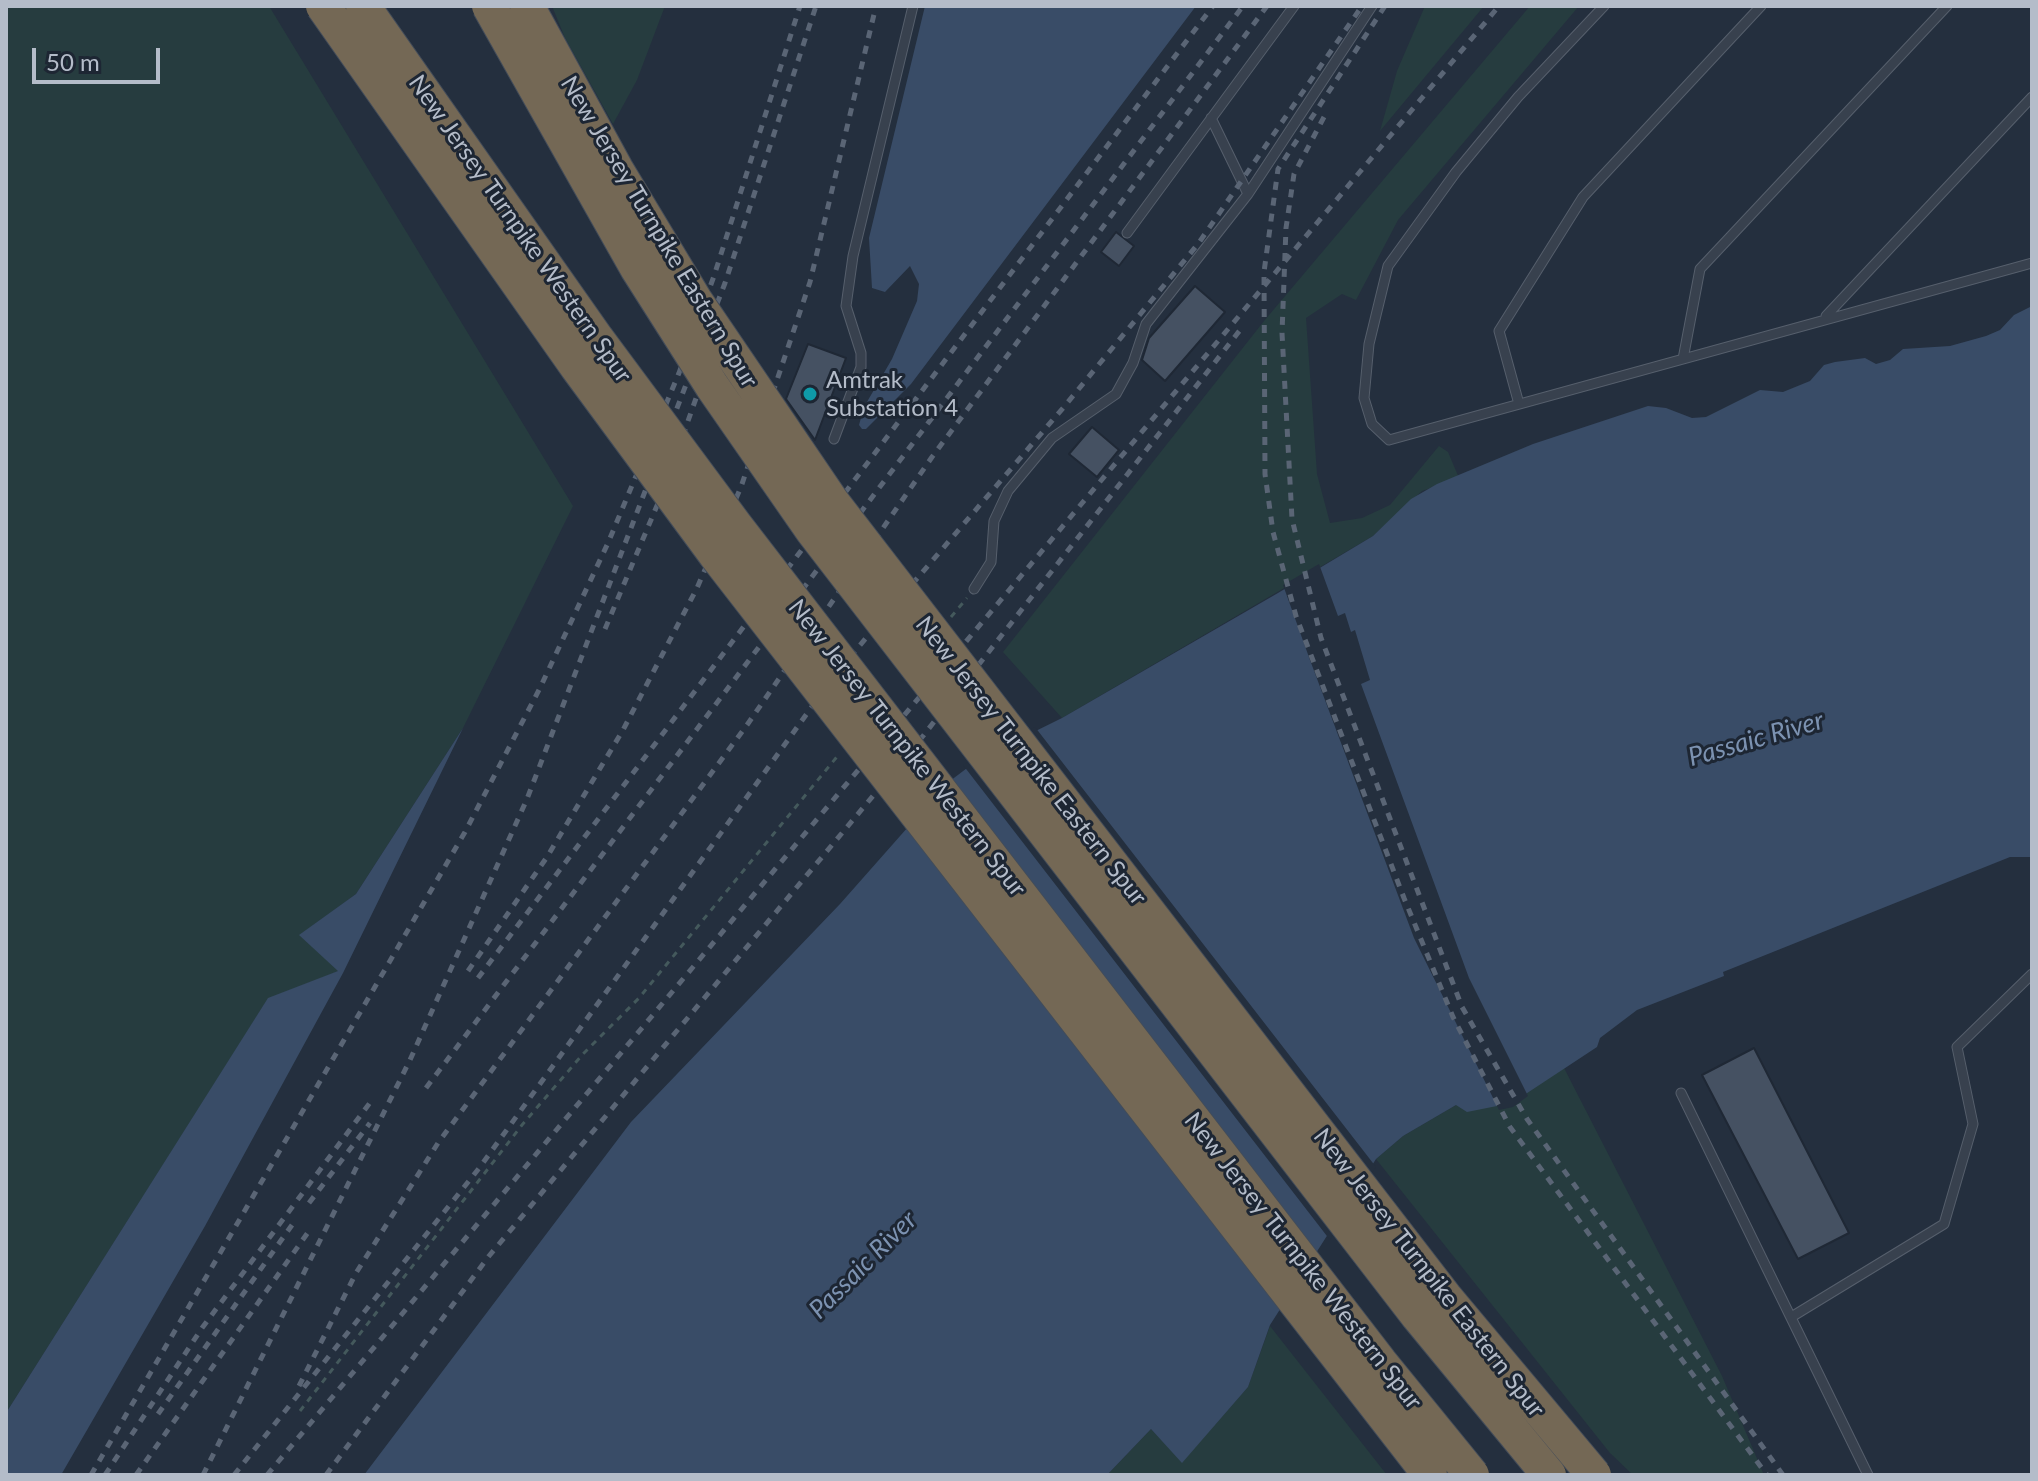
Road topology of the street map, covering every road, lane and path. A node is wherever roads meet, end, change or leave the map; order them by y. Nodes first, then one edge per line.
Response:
1 (323, 6) edge
2 (363, 6) edge
3 (489, 6) edge
4 (527, 6) edge
5 (913, 6) edge
6 (1294, 6) edge
7 (1372, 6) edge
8 (1604, 6) edge
9 (1761, 6) edge
10 (1947, 6) edge
11 (2032, 97) edge
12 (1211, 118) junction
13 (1248, 194) junction
14 (1127, 233) dead end
15 (2032, 263) edge
16 (1825, 318) junction
17 (1683, 359) junction
18 (1519, 404) junction
19 (834, 439) dead end
20 (974, 589) joint
21 (945, 625) dead end
22 (846, 746) dead end
23 (2032, 974) edge
24 (1681, 1093) dead end
25 (1793, 1316) junction
26 (300, 1411) dead end
27 (1430, 1475) edge
28 (1472, 1475) edge
29 (1549, 1475) edge
30 (1594, 1475) edge
31 (1868, 1475) edge

1 - 27 highway, New Jersey Turnpike Western Spur, bridge
2 - 28 highway, New Jersey Turnpike Western Spur, bridge
3 - 29 highway, New Jersey Turnpike Eastern Spur, bridge
4 - 30 highway, New Jersey Turnpike Eastern Spur, bridge
5 - 19 lane
6 - 12 lane
7 - 13 lane
8 - 18 lane
9 - 18 lane
10 - 17 lane
11 - 16 lane
12 - 13 lane
12 - 14 lane
13 - 20 lane
15 - 16 lane
16 - 17 lane
17 - 18 lane
20 - 21 path
22 - 26 path
23 - 25 lane
24 - 25 lane
25 - 31 lane

